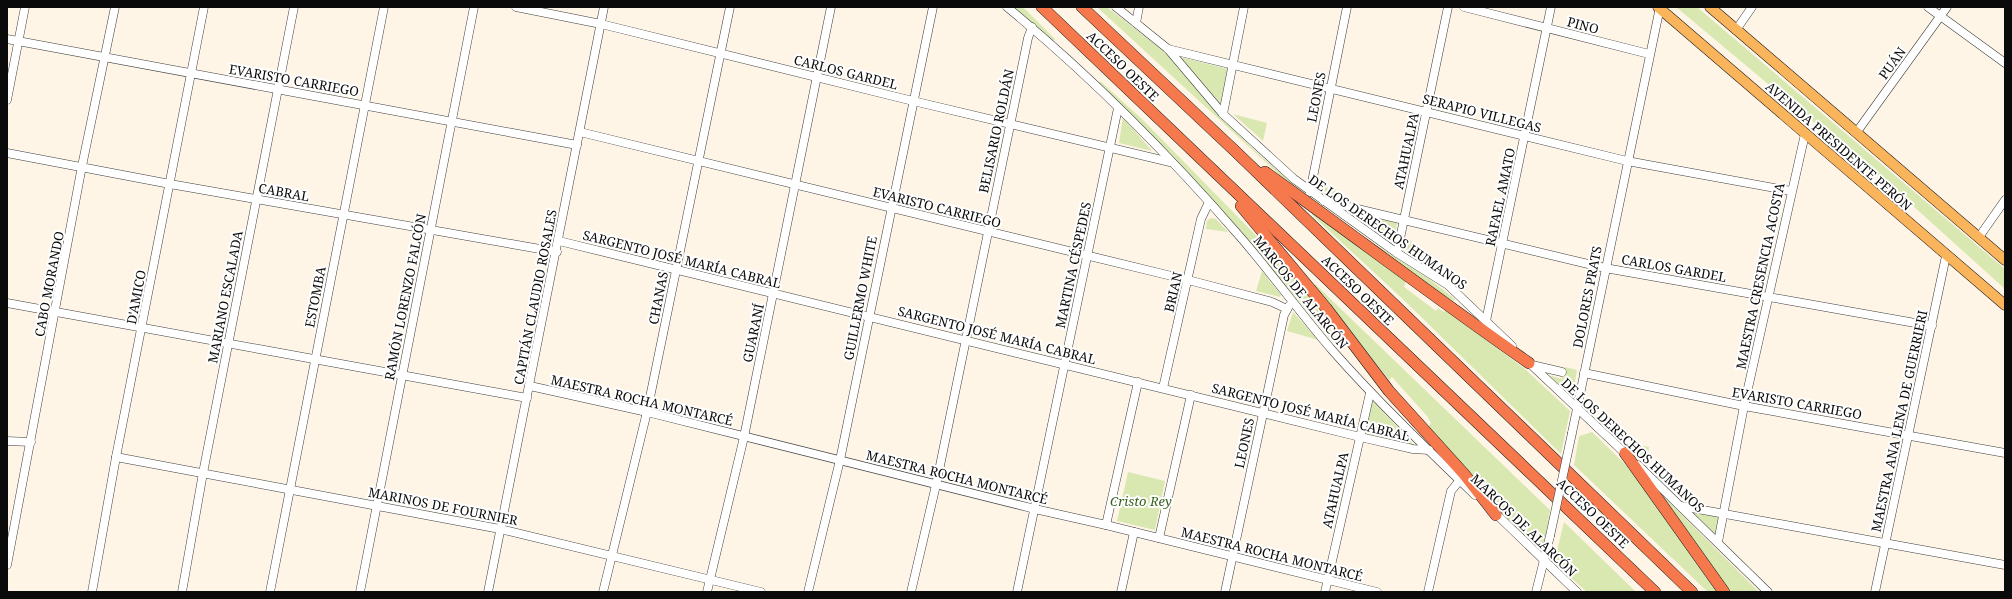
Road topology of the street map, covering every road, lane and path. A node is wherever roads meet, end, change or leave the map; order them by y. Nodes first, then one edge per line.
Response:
1 (25, 7) edge
2 (115, 7) edge
3 (204, 7) edge
4 (294, 7) edge
5 (384, 7) edge
6 (474, 7) edge
7 (516, 7) edge
8 (604, 7) edge
9 (730, 7) edge
10 (831, 7) edge
11 (933, 7) edge
12 (1007, 7) edge
13 (1042, 7) edge
14 (1082, 7) edge
15 (1116, 7) edge
16 (1140, 7) edge
17 (1244, 7) edge
18 (1346, 7) edge
19 (1448, 7) edge
20 (1464, 7) edge
21 (1551, 7) edge
22 (1710, 7) edge
23 (1752, 7) edge
24 (1928, 7) edge
25 (1947, 7) edge
26 (1659, 8) edge
27 (1941, 16) junction
28 (1136, 23) junction
29 (601, 24) junction
30 (1032, 27) junction
31 (1547, 28) junction
32 (1736, 30) junction
33 (7, 39) edge
34 (18, 40) junction
35 (1168, 49) junction
36 (721, 54) junction
37 (1649, 54) junction
38 (105, 58) junction
39 (2005, 63) edge
40 (1233, 65) junction
41 (191, 74) junction
42 (817, 77) junction
43 (1330, 88) junction
44 (278, 90) junction
45 (7, 100) edge
46 (914, 101) junction
47 (365, 105) junction
48 (1118, 108) junction
49 (1427, 112) junction
50 (1223, 114) junction
51 (451, 121) junction
52 (1010, 124) junction
53 (580, 132) junction
54 (1856, 133) junction
55 (1805, 134) junction
56 (1525, 137) junction
57 (577, 145) junction
58 (1110, 148) junction
59 (1235, 151) junction
60 (7, 152) edge
61 (698, 161) junction
62 (1627, 161) junction
63 (1170, 162) junction
64 (82, 166) junction
65 (1216, 174) junction
66 (170, 184) junction
67 (796, 185) junction
68 (1791, 191) junction
69 (1310, 192) junction
70 (256, 199) junction
71 (1320, 200) junction
72 (2005, 200) edge
73 (1209, 202) junction
74 (890, 208) junction
75 (343, 215) junction
76 (1404, 219) junction
77 (430, 230) junction
78 (988, 232) junction
79 (1979, 237) junction
80 (559, 241) junction
81 (1502, 243) junction
82 (557, 252) junction
83 (1397, 253) junction
84 (1946, 256) junction
85 (1087, 257) junction
86 (2005, 260) edge
87 (1605, 268) junction
88 (676, 270) junction
89 (1188, 280) junction
90 (773, 294) junction
91 (1768, 297) junction
92 (7, 303) edge
93 (1289, 305) junction
94 (2005, 305) edge
95 (56, 312) junction
96 (869, 316) junction
97 (1486, 321) junction
98 (1932, 326) junction
99 (143, 328) junction
100 (966, 341) junction
101 (229, 343) junction
102 (315, 359) junction
103 (1530, 364) junction
104 (1065, 365) junction
105 (1562, 372) dead end
106 (1584, 374) junction
107 (402, 376) junction
108 (1138, 382) junction
109 (530, 386) junction
110 (1163, 388) junction
111 (1370, 393) junction
112 (1191, 395) junction
113 (527, 398) junction
114 (1744, 406) junction
115 (1577, 409) junction
116 (647, 412) junction
117 (1262, 413) junction
118 (744, 436) junction
119 (1909, 436) junction
120 (1360, 437) junction
121 (7, 441) edge
122 (31, 442) junction
123 (1429, 450) junction
124 (1625, 453) junction
125 (2005, 453) edge
126 (116, 457) junction
127 (840, 460) junction
128 (203, 473) junction
129 (1460, 480) junction
130 (936, 485) junction
131 (290, 489) junction
132 (376, 506) junction
133 (1681, 506) junction
134 (1034, 510) junction
135 (1723, 513) junction
136 (1496, 515) junction
137 (1106, 525) junction
138 (500, 529) junction
139 (1134, 532) junction
140 (1159, 538) junction
141 (1718, 542) junction
142 (1885, 542) junction
143 (612, 556) junction
144 (1233, 557) junction
145 (1543, 562) junction
146 (7, 565) edge
147 (2005, 565) edge
148 (710, 579) junction
149 (1327, 580) junction
150 (92, 592) edge
151 (182, 592) edge
152 (270, 592) edge
153 (360, 592) edge
154 (488, 592) edge
155 (603, 592) edge
156 (707, 592) edge
157 (761, 592) edge
158 (808, 592) edge
159 (911, 592) edge
160 (1017, 592) edge
161 (1121, 592) edge
162 (1225, 592) edge
163 (1325, 592) edge
164 (1378, 592) edge
165 (1428, 592) edge
166 (1536, 592) edge
167 (1577, 592) edge
168 (1655, 592) edge
169 (1692, 592) edge
170 (1724, 592) edge
171 (1768, 592) edge
172 (1875, 592) edge

1 - 34 street
2 - 38 street, CABO MORANDO
3 - 41 street, D'AMICO
4 - 44 street, MARIANO ESCALADA
5 - 47 street, ESTOMBA
6 - 51 street, RAMÓN LORENZO FALCÓN
7 - 29 street, CARLOS GARDEL
8 - 29 street, CAPITÁN CLAUDIO ROSALES
9 - 36 street, CHANAS
10 - 42 street, GUARANÍ
11 - 46 street, GUILLERMO WHITE
12 - 30 street, MARCOS DE ALARCÓN
13 - 65 highway, ACCESO OESTE
14 - 59 highway, ACCESO OESTE
15 - 28 street, DE LOS DERECHOS HUMANOS
16 - 28 street
17 - 40 street
18 - 43 street, LEONES
19 - 49 street, ATAHUALPA
20 - 31 street, PINO
21 - 31 street, RAFAEL AMATO
22 - 32 main road, AVENIDA PRESIDENTE PERÓN
23 - 32 street
24 - 27 street
25 - 27 street, PUÁN
26 - 37 street, DOLORES PRATS
26 - 55 main road, AVENIDA PRESIDENTE PERÓN
27 - 39 street
27 - 54 street, PUÁN
28 - 35 street, DE LOS DERECHOS HUMANOS
29 - 36 street, CARLOS GARDEL
29 - 53 street, CAPITÁN CLAUDIO ROSALES
30 - 48 street, MARCOS DE ALARCÓN
30 - 52 street, BELISARIO ROLDÁN
31 - 37 street, PINO
31 - 56 street, RAFAEL AMATO
32 - 54 main road, AVENIDA PRESIDENTE PERÓN
33 - 34 street, EVARISTO CARRIEGO
34 - 38 street, EVARISTO CARRIEGO
34 - 45 street
35 - 40 street, SERAPIO VILLEGAS
35 - 50 street, DE LOS DERECHOS HUMANOS
36 - 42 street, CARLOS GARDEL
36 - 61 street, CHANAS
37 - 62 street, DOLORES PRATS
38 - 41 street, EVARISTO CARRIEGO
38 - 64 street, CABO MORANDO
40 - 43 street, SERAPIO VILLEGAS
40 - 50 street
41 - 44 street, EVARISTO CARRIEGO
41 - 66 street, D'AMICO
42 - 46 street, CARLOS GARDEL
42 - 67 street, GUARANÍ
43 - 49 street, SERAPIO VILLEGAS
43 - 69 street, LEONES
44 - 47 street, EVARISTO CARRIEGO
44 - 70 street, MARIANO ESCALADA
46 - 52 street, CARLOS GARDEL
46 - 74 street, GUILLERMO WHITE
47 - 51 street, EVARISTO CARRIEGO
47 - 75 street, ESTOMBA
48 - 58 street, MARTINA CÉSPEDES
48 - 63 street, MARCOS DE ALARCÓN
49 - 56 street, SERAPIO VILLEGAS
49 - 76 street, ATAHUALPA
50 - 69 street, DE LOS DERECHOS HUMANOS
51 - 57 street, EVARISTO CARRIEGO
51 - 77 street, RAMÓN LORENZO FALCÓN
52 - 58 street, CARLOS GARDEL
52 - 78 street, BELISARIO ROLDÁN
53 - 57 street, CAPITÁN CLAUDIO ROSALES
53 - 61 street, EVARISTO CARRIEGO
54 - 79 main road, AVENIDA PRESIDENTE PERÓN
55 - 68 street, MAESTRA CRESENCIA ACOSTA
55 - 84 main road, AVENIDA PRESIDENTE PERÓN
56 - 62 street, SERAPIO VILLEGAS
56 - 81 street, RAFAEL AMATO
57 - 80 street, CAPITÁN CLAUDIO ROSALES
58 - 63 street, CARLOS GARDEL
58 - 85 street, MARTINA CÉSPEDES
59 - 103 highway
59 - 169 highway, ACCESO OESTE
60 - 64 street, CABRAL
61 - 67 street, EVARISTO CARRIEGO
61 - 88 street, CHANAS
62 - 68 street, SERAPIO VILLEGAS
62 - 87 street, DOLORES PRATS
63 - 73 street, MARCOS DE ALARCÓN
64 - 66 street, CABRAL
64 - 95 street, CABO MORANDO
65 - 136 highway
65 - 168 highway, ACCESO OESTE
66 - 70 street, CABRAL
66 - 99 street, D'AMICO
67 - 74 street, EVARISTO CARRIEGO
67 - 90 street, GUARANÍ
68 - 91 street, MAESTRA CRESENCIA ACOSTA
69 - 71 street, DE LOS DERECHOS HUMANOS
70 - 75 street, CABRAL
70 - 101 street, MARIANO ESCALADA
71 - 76 street, CARLOS GARDEL
71 - 83 street, DE LOS DERECHOS HUMANOS
72 - 79 street
73 - 89 street, BRIAN
73 - 93 street, MARCOS DE ALARCÓN
74 - 78 street, EVARISTO CARRIEGO
74 - 96 street, GUILLERMO WHITE
75 - 77 street, CABRAL
75 - 102 street, ESTOMBA
76 - 81 street, CARLOS GARDEL
76 - 83 street, ATAHUALPA
77 - 82 street, CABRAL
77 - 107 street, RAMÓN LORENZO FALCÓN
78 - 85 street, EVARISTO CARRIEGO
78 - 100 street, BELISARIO ROLDÁN
79 - 86 main road, AVENIDA PRESIDENTE PERÓN
80 - 82 street, CAPITÁN CLAUDIO ROSALES
80 - 88 street, SARGENTO JOSÉ MARÍA CABRAL
81 - 87 street, CARLOS GARDEL
81 - 97 street, RAFAEL AMATO
82 - 109 street, CAPITÁN CLAUDIO ROSALES
83 - 97 street, DE LOS DERECHOS HUMANOS
84 - 94 main road, AVENIDA PRESIDENTE PERÓN
84 - 98 street, MAESTRA ANA LENA DE GUERRIERI
85 - 89 street, EVARISTO CARRIEGO
85 - 104 street, MARTINA CÉSPEDES
87 - 91 street, CARLOS GARDEL
87 - 106 street, DOLORES PRATS
88 - 90 street, SARGENTO JOSÉ MARÍA CABRAL
88 - 116 street, CHANAS
89 - 93 street, EVARISTO CARRIEGO
89 - 110 street, BRIAN
90 - 96 street, SARGENTO JOSÉ MARÍA CABRAL
90 - 118 street, GUARANÍ
91 - 98 street, CARLOS GARDEL
91 - 114 street, MAESTRA CRESENCIA ACOSTA
92 - 95 street
93 - 111 street, MARCOS DE ALARCÓN
93 - 117 street, LEONES
95 - 99 street
95 - 122 street, CABO MORANDO
96 - 100 street, SARGENTO JOSÉ MARÍA CABRAL
96 - 127 street, GUILLERMO WHITE
97 - 103 street, DE LOS DERECHOS HUMANOS
98 - 119 street, MAESTRA ANA LENA DE GUERRIERI
99 - 101 street
99 - 126 street, D'AMICO
100 - 104 street, SARGENTO JOSÉ MARÍA CABRAL
100 - 130 street, BELISARIO ROLDÁN
101 - 102 street
101 - 128 street, MARIANO ESCALADA
102 - 107 street
102 - 131 street, ESTOMBA
103 - 105 street
103 - 115 street, DE LOS DERECHOS HUMANOS
104 - 108 street, SARGENTO JOSÉ MARÍA CABRAL
104 - 134 street, MARTINA CÉSPEDES
106 - 114 street, EVARISTO CARRIEGO
106 - 115 street, DOLORES PRATS
107 - 113 street
107 - 132 street, RAMÓN LORENZO FALCÓN
108 - 110 street, SARGENTO JOSÉ MARÍA CABRAL
108 - 137 street
109 - 113 street, CAPITÁN CLAUDIO ROSALES
109 - 116 street, MAESTRA ROCHA MONTARCÉ
110 - 112 street, SARGENTO JOSÉ MARÍA CABRAL
111 - 120 street, ATAHUALPA
111 - 123 street, MARCOS DE ALARCÓN
112 - 117 street, SARGENTO JOSÉ MARÍA CABRAL
112 - 140 street
113 - 138 street, CAPITÁN CLAUDIO ROSALES
114 - 119 street, EVARISTO CARRIEGO
114 - 135 street, MAESTRA CRESENCIA ACOSTA
115 - 124 street, DE LOS DERECHOS HUMANOS
115 - 145 street, DOLORES PRATS, bridge
116 - 118 street, MAESTRA ROCHA MONTARCÉ
116 - 143 street, CHANAS
117 - 120 street, SARGENTO JOSÉ MARÍA CABRAL
117 - 144 street, LEONES
118 - 127 street, MAESTRA ROCHA MONTARCÉ
118 - 148 street, GUARANÍ
119 - 125 street, EVARISTO CARRIEGO
119 - 142 street, MAESTRA ANA LENA DE GUERRIERI
120 - 123 street, SARGENTO JOSÉ MARÍA CABRAL
120 - 149 street, ATAHUALPA
121 - 122 street
122 - 146 street, CABO MORANDO
123 - 129 street, MARCOS DE ALARCÓN
124 - 133 street, DE LOS DERECHOS HUMANOS
124 - 170 highway
126 - 128 street, MARINOS DE FOURNIER
126 - 150 street, D'AMICO
127 - 130 street, MAESTRA ROCHA MONTARCÉ
127 - 158 street, GUILLERMO WHITE
128 - 131 street, MARINOS DE FOURNIER
128 - 151 street, MARIANO ESCALADA
129 - 136 street, MARCOS DE ALARCÓN
129 - 165 street
130 - 134 street, MAESTRA ROCHA MONTARCÉ
130 - 159 street, BELISARIO ROLDÁN
131 - 132 street, MARINOS DE FOURNIER
131 - 152 street, ESTOMBA
132 - 138 street, MARINOS DE FOURNIER
132 - 153 street, RAMÓN LORENZO FALCÓN
133 - 135 street
133 - 141 street, DE LOS DERECHOS HUMANOS
134 - 137 street, MAESTRA ROCHA MONTARCÉ
134 - 160 street, MARTINA CÉSPEDES
135 - 141 street, MAESTRA CRESENCIA ACOSTA
135 - 142 street
136 - 145 street, MARCOS DE ALARCÓN
137 - 139 street, MAESTRA ROCHA MONTARCÉ
138 - 143 street, MARINOS DE FOURNIER
138 - 154 street, CAPITÁN CLAUDIO ROSALES
139 - 140 street, MAESTRA ROCHA MONTARCÉ
139 - 161 street
140 - 144 street, MAESTRA ROCHA MONTARCÉ
141 - 171 street, DE LOS DERECHOS HUMANOS
142 - 147 street
142 - 172 street, MAESTRA ANA LENA DE GUERRIERI
143 - 148 street, MARINOS DE FOURNIER
143 - 155 street, CHANAS
144 - 149 street, MAESTRA ROCHA MONTARCÉ
144 - 162 street, LEONES
145 - 166 street, DOLORES PRATS
145 - 167 street, MARCOS DE ALARCÓN
148 - 156 street, GUARANÍ
148 - 157 street, MARINOS DE FOURNIER
149 - 163 street, ATAHUALPA
149 - 164 street, MAESTRA ROCHA MONTARCÉ

